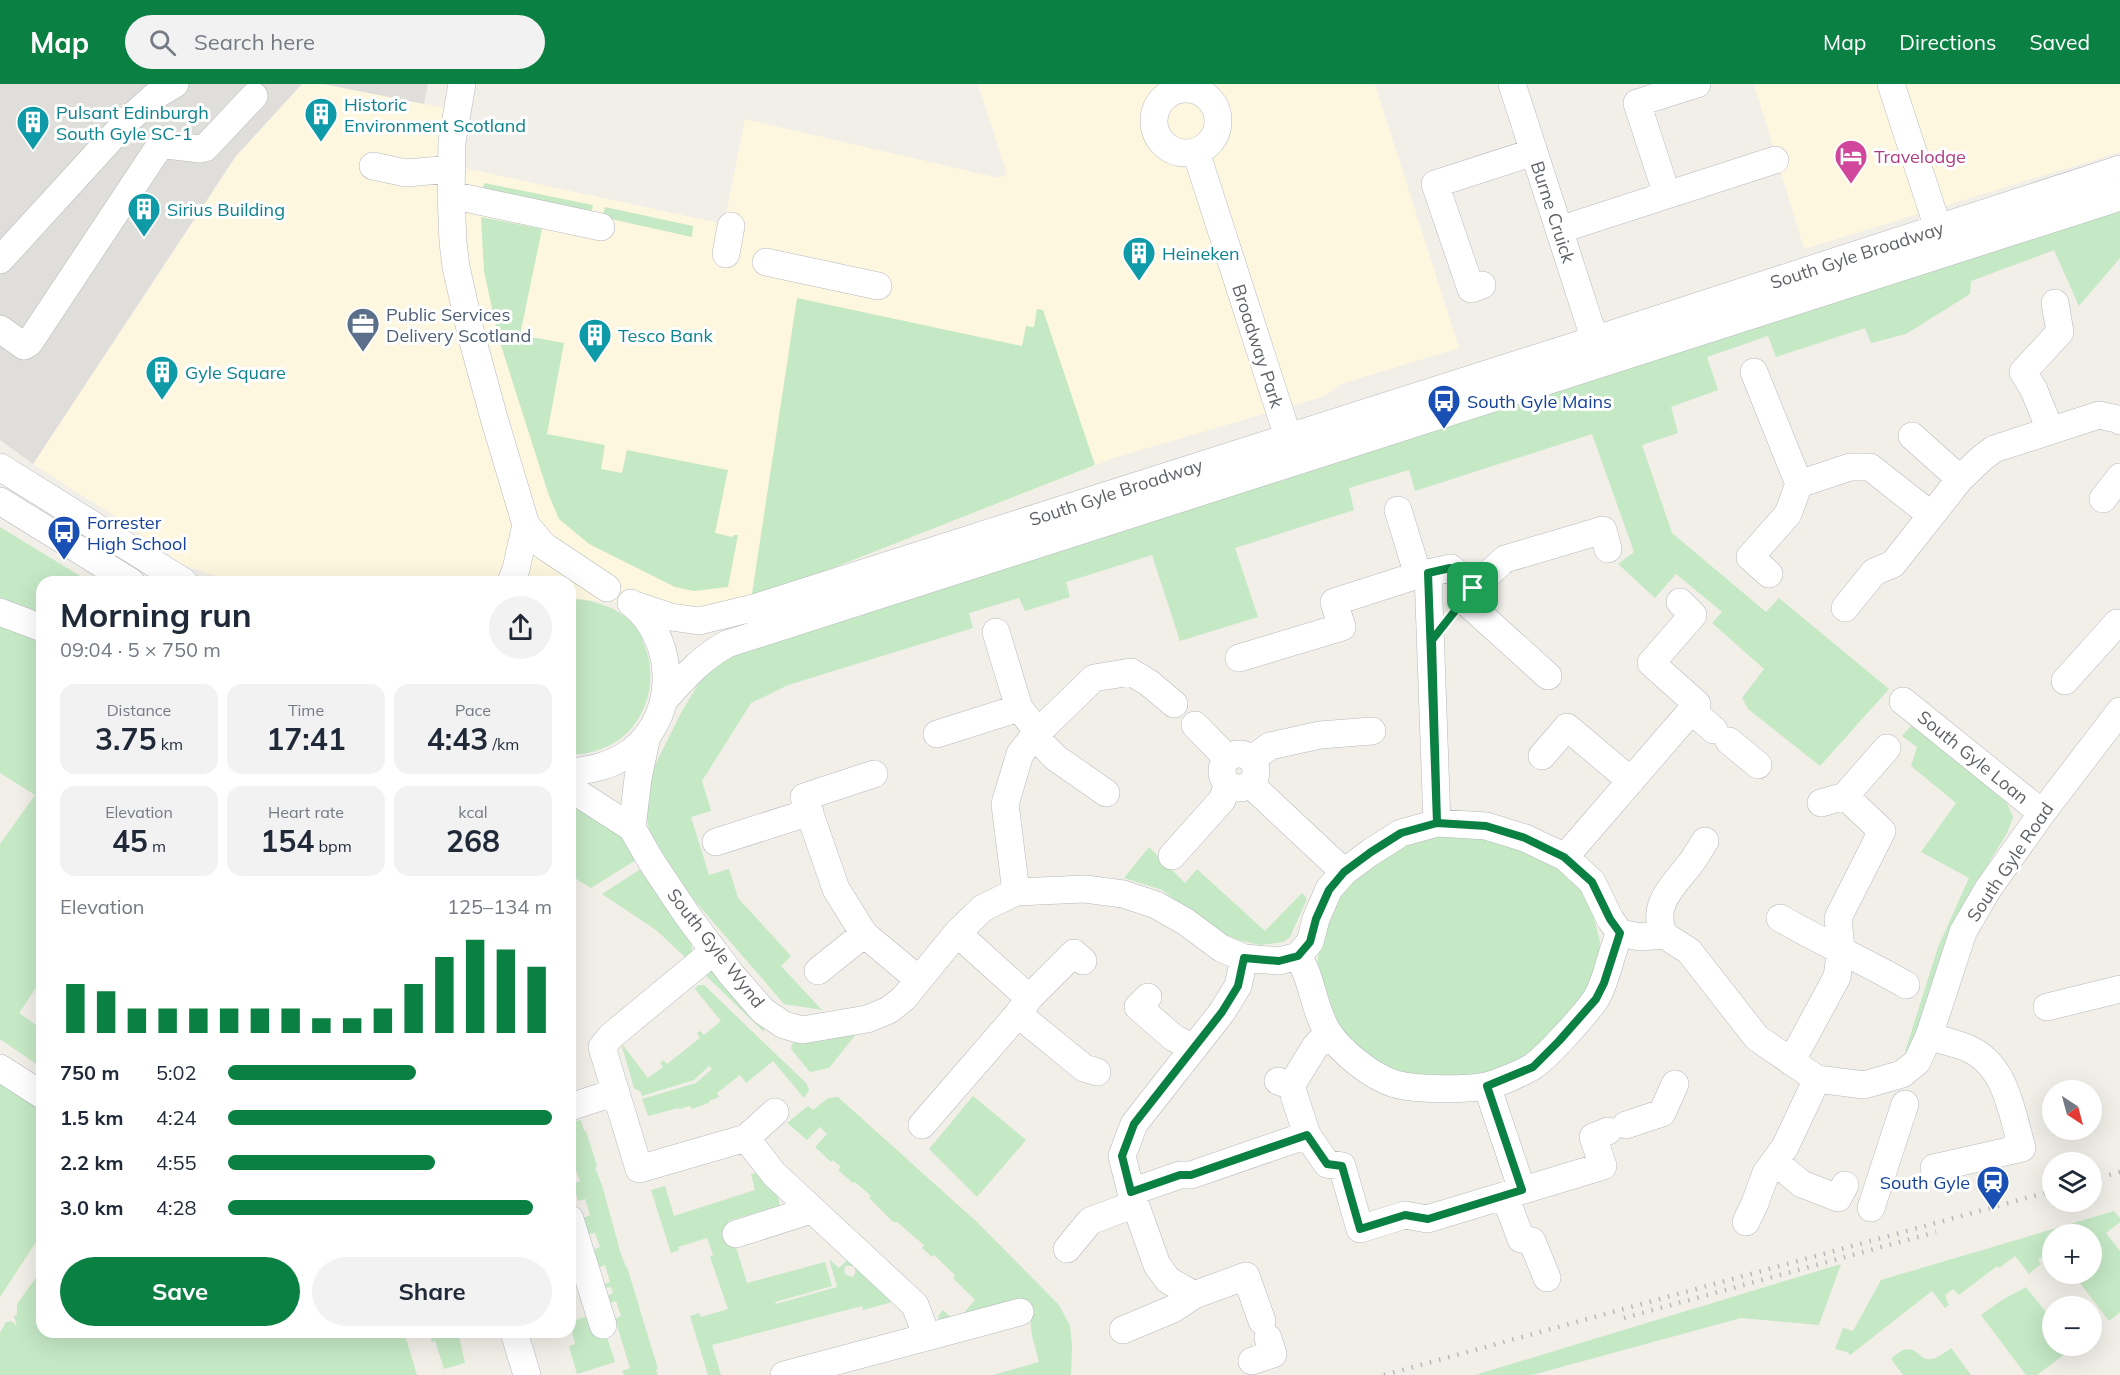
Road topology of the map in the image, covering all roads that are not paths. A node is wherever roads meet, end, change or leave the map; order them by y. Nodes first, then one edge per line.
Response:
1 (175, 84) edge
2 (462, 84) edge
3 (1512, 84) edge
4 (1697, 84) edge
5 (1891, 84) edge
6 (254, 96) dead end
7 (135, 114) junction
8 (159, 147) junction
9 (1196, 152) dead end
10 (1534, 152) junction
11 (1775, 160) dead end
12 (373, 166) dead end
13 (2120, 169) edge
14 (452, 182) junction
15 (1667, 195) junction
16 (2120, 197) edge
17 (731, 226) dead end
18 (601, 227) dead end
19 (1938, 228) junction
20 (1559, 230) junction
21 (726, 254) dead end
22 (0, 260) edge
23 (766, 262) dead end
24 (1482, 285) dead end
25 (878, 286) dead end
26 (2055, 303) dead end
27 (0, 329) edge
28 (1599, 351) junction
29 (1754, 372) dead end
30 (2120, 421) edge
31 (2050, 430) junction
32 (1912, 436) dead end
33 (1288, 437) junction
34 (0, 467) edge
35 (2120, 477) edge
36 (1960, 479) junction
37 (1799, 484) junction
38 (2103, 499) dead end
39 (0, 501) edge
40 (1398, 510) dead end
41 (1931, 515) junction
42 (526, 525) junction
43 (1608, 549) dead end
44 (1423, 574) junction
45 (1769, 574) dead end
46 (121, 576) edge
47 (174, 576) edge
48 (513, 576) edge
49 (576, 582) edge
50 (607, 588) junction
51 (1469, 594) junction
52 (1680, 602) dead end
53 (635, 605) junction
54 (1845, 608) dead end
55 (0, 612) edge
56 (2120, 625) edge
57 (36, 626) edge
58 (996, 632) dead end
59 (1432, 640) junction
60 (1239, 658) dead end
61 (1548, 676) dead end
62 (2065, 681) dead end
63 (664, 700) junction
64 (1903, 701) dead end
65 (1174, 704) dead end
66 (1018, 708) junction
67 (1692, 711) junction
68 (2120, 711) edge
69 (1195, 725) dead end
70 (1372, 731) dead end
71 (937, 734) dead end
72 (1036, 735) junction
73 (647, 736) junction
74 (1887, 748) dead end
75 (1542, 756) dead end
76 (1758, 765) dead end
77 (576, 771) edge
78 (1239, 771) junction
79 (874, 774) dead end
80 (1631, 781) junction
81 (576, 792) edge
82 (1106, 793) dead end
83 (807, 804) junction
84 (2042, 813) junction
85 (1437, 823) junction
86 (632, 828) junction
87 (1706, 841) dead end
88 (716, 842) dead end
89 (1172, 856) dead end
90 (1564, 857) junction
91 (1344, 872) junction
92 (1016, 892) junction
93 (1780, 918) dead end
94 (957, 933) junction
95 (1620, 933) junction
96 (864, 934) junction
97 (1664, 935) junction
98 (1841, 949) junction
99 (714, 951) junction
100 (1298, 956) junction
101 (1244, 958) junction
102 (1083, 961) dead end
103 (818, 971) dead end
104 (918, 979) junction
105 (1906, 985) dead end
106 (2120, 988) edge
107 (1148, 997) dead end
108 (1024, 1006) junction
109 (2047, 1007) dead end
110 (1328, 1032) junction
111 (1929, 1036) junction
112 (1194, 1048) junction
113 (1791, 1062) junction
114 (0, 1068) edge
115 (1097, 1072) dead end
116 (1817, 1079) junction
117 (1675, 1084) dead end
118 (1487, 1086) junction
119 (36, 1091) edge
120 (616, 1092) junction
121 (1905, 1104) dead end
122 (576, 1105) edge
123 (775, 1112) dead end
124 (922, 1125) dead end
125 (1307, 1135) junction
126 (746, 1138) junction
127 (1775, 1162) junction
128 (1934, 1168) dead end
129 (1845, 1185) dead end
130 (1513, 1193) junction
131 (1133, 1198) junction
132 (1871, 1208) dead end
133 (811, 1210) junction
134 (1746, 1222) dead end
135 (736, 1234) dead end
136 (1067, 1249) dead end
137 (576, 1262) edge
138 (1547, 1278) dead end
139 (580, 1291) edge
140 (1194, 1295) junction
141 (1020, 1312) dead end
142 (603, 1325) dead end
143 (1123, 1330) dead end
144 (927, 1337) junction
145 (516, 1338) edge
146 (1252, 1361) dead end
147 (527, 1375) edge
148 (784, 1375) edge

1 - 7 street
2 - 14 street
3 - 10 street, Burne Cruick
4 - 15 street
5 - 19 street
6 - 8 street
7 - 8 street
7 - 22 street
8 - 27 street
9 - 33 street, Broadway Park
10 - 20 street, Burne Cruick
10 - 24 street
11 - 15 street
12 - 14 street
13 - 19 street, South Gyle Broadway
14 - 18 street
14 - 42 street
15 - 20 street
16 - 28 street, South Gyle Broadway
17 - 21 street
19 - 28 street, South Gyle Broadway
20 - 28 street, Burne Cruick
23 - 25 street
26 - 31 street
28 - 33 street, South Gyle Broadway
28 - 63 street, South Gyle Broadway
29 - 37 street
30 - 31 street
31 - 36 street
32 - 36 street
33 - 53 street, South Gyle Broadway
34 - 47 street
35 - 38 street
36 - 41 street
37 - 41 street
37 - 45 street
39 - 46 street
40 - 44 street
41 - 54 street
42 - 48 street
42 - 50 street
43 - 51 street
44 - 51 street
44 - 59 street
44 - 60 street
49 - 50 street
50 - 53 street
51 - 59 street
51 - 61 street
52 - 67 street
53 - 63 street
55 - 57 street
56 - 62 street
58 - 66 street
59 - 85 street
63 - 73 street
64 - 84 street, South Gyle Loan
65 - 72 street
66 - 71 street
66 - 72 street
67 - 76 street
67 - 80 street
68 - 84 street, South Gyle Road
69 - 78 street
70 - 78 street
72 - 82 street
72 - 92 street
73 - 77 street
73 - 86 street
74 - 98 street
75 - 80 street
78 - 89 street
78 - 91 street
79 - 83 street
80 - 90 street
81 - 86 street, South Gyle Wynd
83 - 88 street
83 - 96 street
84 - 111 street, South Gyle Road
85 - 90 street
85 - 91 street
86 - 99 street, South Gyle Wynd
87 - 97 street
90 - 95 street
91 - 100 street
92 - 94 street, South Gyle Wynd
92 - 101 street, South Gyle Wynd
93 - 98 street
94 - 104 street, South Gyle Wynd
94 - 108 street
95 - 97 street
95 - 118 street
96 - 103 street
96 - 104 street
97 - 113 street
98 - 105 street
98 - 113 street
99 - 104 street, South Gyle Wynd
99 - 120 street
100 - 101 street, South Gyle Wynd
100 - 110 street
101 - 112 street
102 - 108 street
106 - 109 street
107 - 112 street
108 - 115 street
108 - 124 street
110 - 118 street
110 - 125 street
111 - 116 street, South Gyle Road
111 - 128 street
112 - 131 street
113 - 116 street
114 - 119 street
116 - 127 street
117 - 130 street
118 - 130 street
120 - 122 street
120 - 126 street
121 - 132 street
123 - 126 street
125 - 130 street
125 - 131 street
126 - 133 street
127 - 129 street
127 - 134 street
130 - 138 street
131 - 136 street
131 - 140 street
133 - 135 street
133 - 144 street
137 - 139 street
139 - 142 street
140 - 143 street
140 - 146 street
141 - 144 street
144 - 148 street
145 - 147 street

